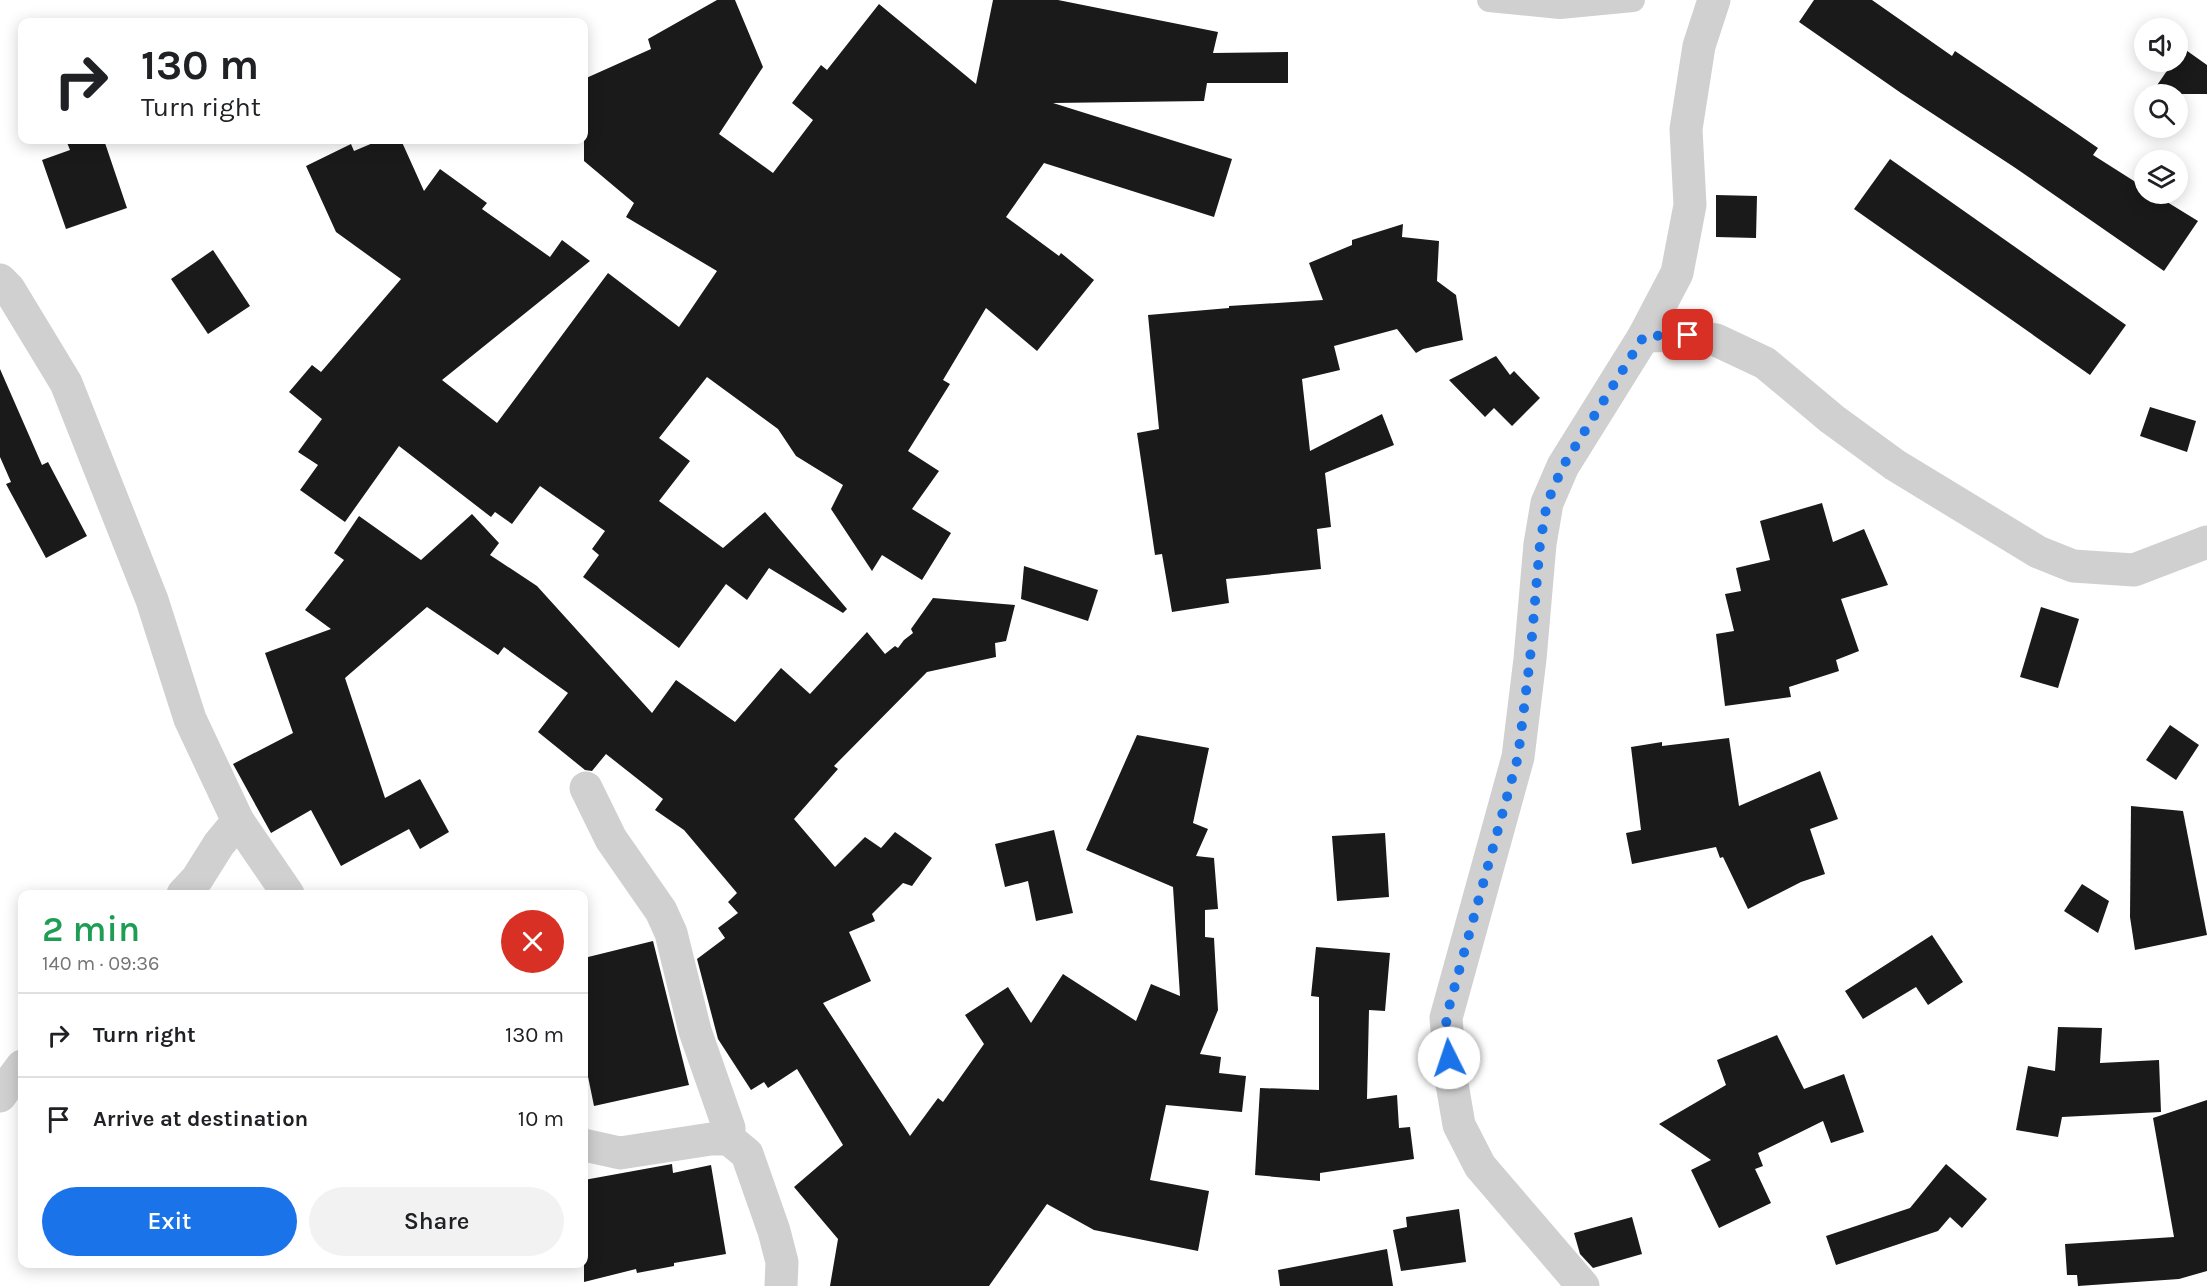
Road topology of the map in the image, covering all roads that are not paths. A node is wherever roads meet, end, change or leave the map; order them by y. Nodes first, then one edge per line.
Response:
1 (1489, 0) edge
2 (1633, 0) edge
3 (1714, 0) edge
4 (0, 280) edge
5 (1644, 336) junction
6 (2207, 542) edge
7 (586, 788) dead end
8 (238, 821) junction
9 (187, 890) edge
10 (285, 890) edge
11 (18, 1071) edge
12 (0, 1096) edge
13 (729, 1139) junction
14 (588, 1145) edge
15 (781, 1286) edge
16 (1583, 1286) edge

1 - 2 lane
3 - 5 street
4 - 8 street
5 - 6 street
5 - 16 street
7 - 13 street
8 - 9 street
8 - 10 street
11 - 12 street
13 - 14 street
13 - 15 street

